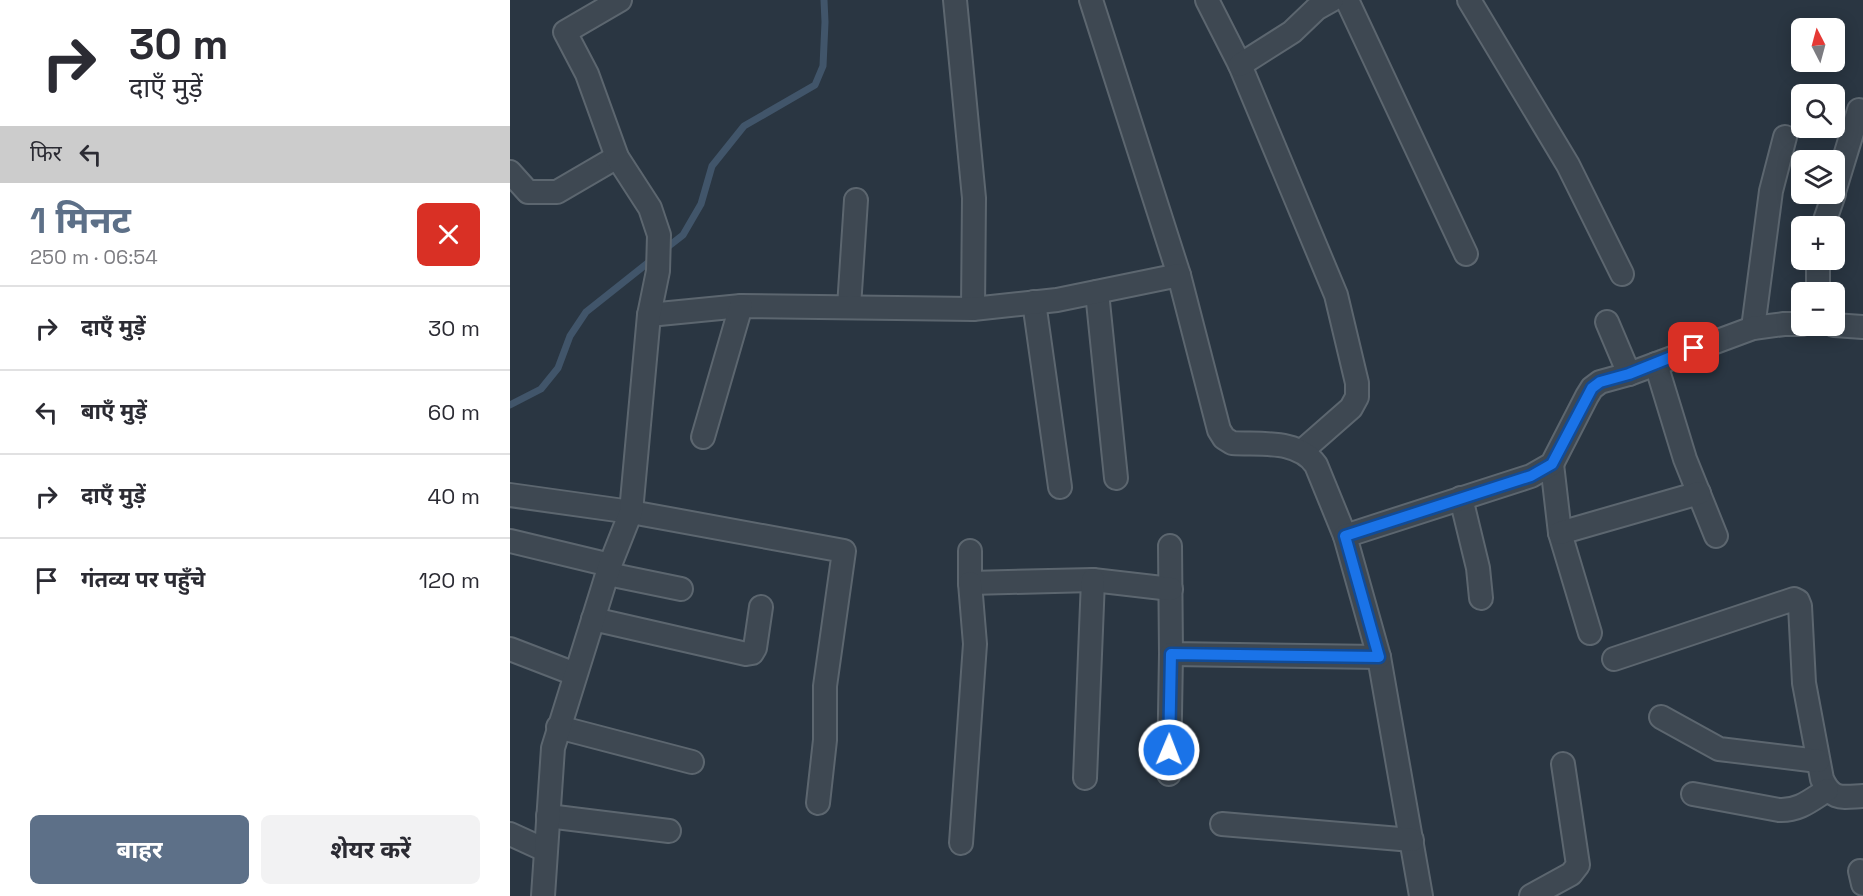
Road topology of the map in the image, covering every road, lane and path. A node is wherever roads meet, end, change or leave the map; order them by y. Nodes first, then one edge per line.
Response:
1 (620, 0) edge
2 (955, 0) edge
3 (1090, 0) edge
4 (1207, 0) edge
5 (1332, 0) edge
6 (1347, 0) edge
7 (1469, 0) edge
8 (1240, 65) junction
9 (1858, 110) dead end
10 (1785, 137) dead end
11 (1845, 155) edge
12 (617, 157) junction
13 (510, 172) edge
14 (856, 200) dead end
15 (1466, 254) dead end
16 (1622, 274) dead end
17 (1179, 275) junction
18 (1097, 292) junction
19 (1034, 302) junction
20 (741, 306) junction
21 (849, 307) junction
22 (973, 309) junction
23 (650, 315) junction
24 (1607, 322) dead end
25 (1791, 324) edge
26 (1845, 326) edge
27 (1863, 327) edge
28 (1753, 328) junction
29 (1656, 364) junction
30 (1629, 374) junction
31 (703, 437) dead end
32 (1302, 451) junction
33 (1552, 464) junction
34 (1116, 478) dead end
35 (1060, 487) dead end
36 (1699, 493) junction
37 (510, 495) edge
38 (1461, 498) junction
39 (631, 512) junction
40 (1560, 532) junction
41 (1345, 536) junction
42 (1716, 536) dead end
43 (510, 541) edge
44 (1170, 546) dead end
45 (969, 551) dead end
46 (609, 569) junction
47 (1093, 580) junction
48 (970, 583) junction
49 (681, 589) dead end
50 (1171, 589) junction
51 (1481, 598) dead end
52 (761, 607) dead end
53 (594, 619) junction
54 (1590, 633) dead end
55 (510, 650) edge
56 (1171, 654) junction
57 (1379, 657) junction
58 (1614, 659) dead end
59 (575, 674) junction
60 (1661, 717) dead end
61 (558, 727) junction
62 (1818, 761) junction
63 (692, 762) dead end
64 (1563, 764) dead end
65 (1169, 774) dead end
66 (1085, 778) dead end
67 (1827, 790) junction
68 (1693, 794) dead end
69 (1863, 796) edge
70 (818, 803) dead end
71 (548, 816) junction
72 (1222, 824) dead end
73 (669, 831) dead end
74 (510, 834) edge
75 (1412, 840) junction
76 (961, 843) dead end
77 (545, 850) junction
78 (543, 896) edge
79 (1421, 896) edge
80 (1531, 896) edge

1 - 12 street
2 - 22 street
3 - 17 street
4 - 8 street
5 - 8 street
6 - 15 street
7 - 16 street
8 - 32 street
9 - 11 street
10 - 28 street
12 - 13 street
12 - 23 street
14 - 21 street
17 - 18 street
17 - 32 street
18 - 19 street
18 - 34 street
19 - 22 street
19 - 35 street
20 - 21 street
20 - 23 street
20 - 31 street
21 - 22 street
23 - 39 street
24 - 30 street
25 - 28 street
26 - 27 street
28 - 29 street
29 - 30 street
29 - 36 street
30 - 33 street
32 - 41 street
33 - 38 street
33 - 40 street
36 - 40 street
36 - 42 street
37 - 39 street
38 - 41 street
38 - 51 street
39 - 46 street
39 - 70 street
40 - 54 street
41 - 57 street
43 - 46 street
44 - 50 street
45 - 48 street
46 - 49 street
46 - 53 street
47 - 48 street
47 - 50 street
47 - 66 street
48 - 76 street
50 - 56 street
52 - 53 street
53 - 59 street
55 - 59 street
56 - 57 street
56 - 65 street
57 - 75 street
58 - 62 street
59 - 61 street
60 - 62 street
61 - 63 street
61 - 71 street
62 - 67 street
64 - 80 street
67 - 68 street
67 - 69 street
71 - 73 street
71 - 77 street
72 - 75 street
74 - 77 street
75 - 79 street
77 - 78 street

